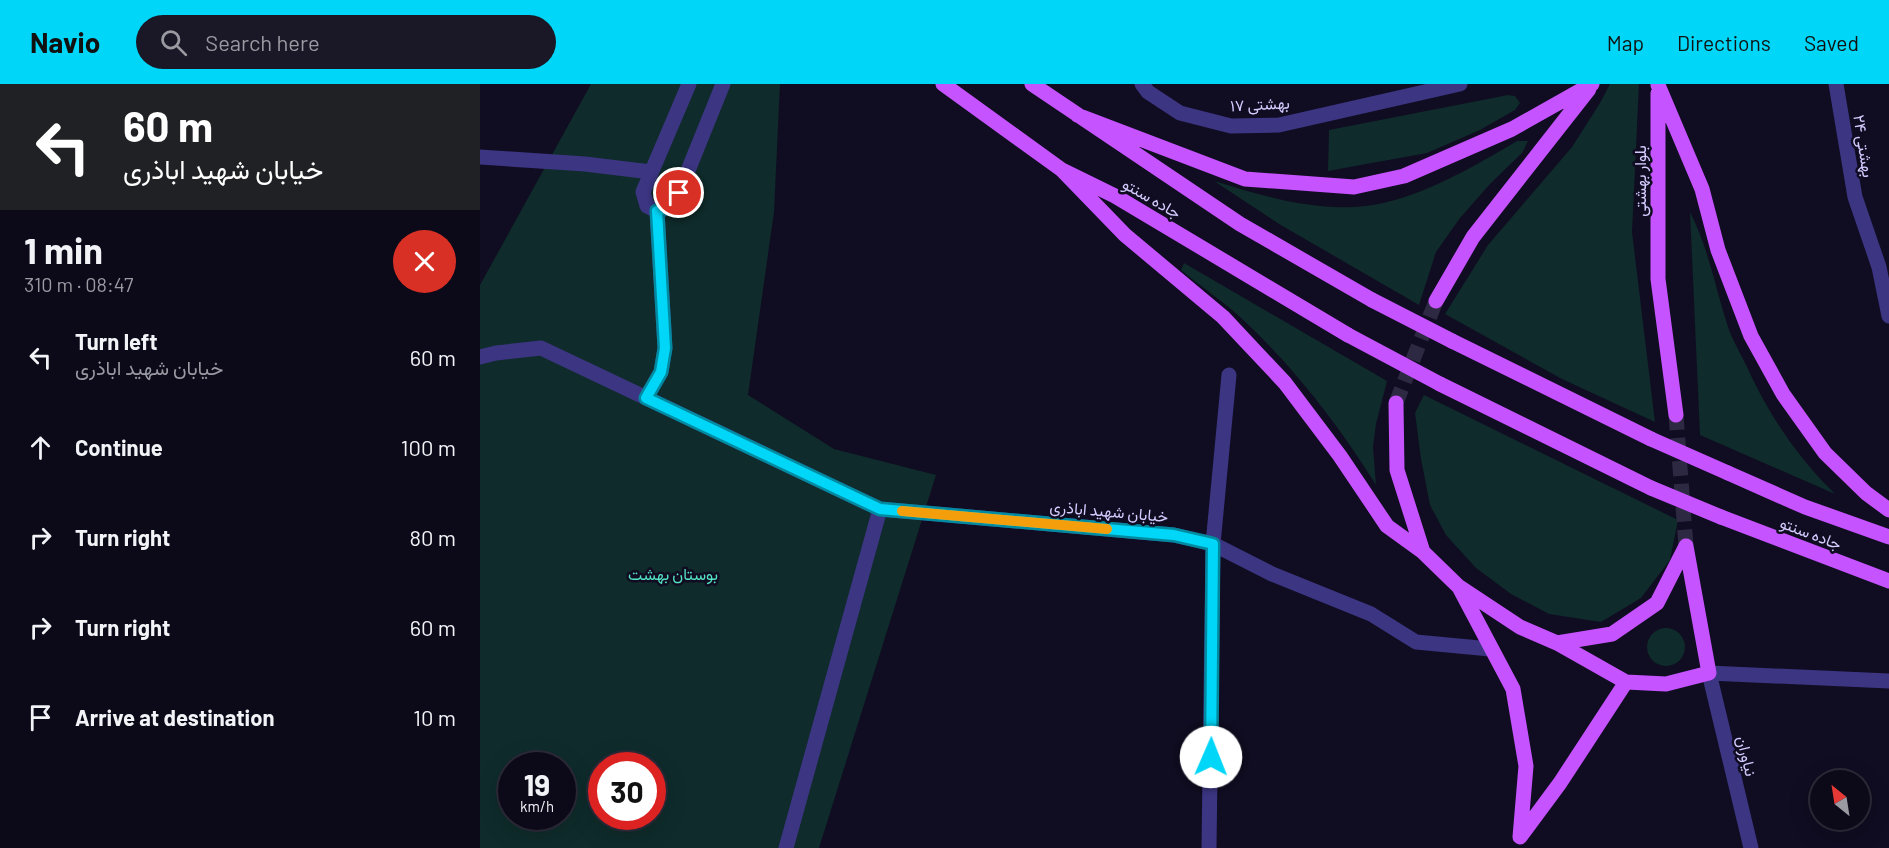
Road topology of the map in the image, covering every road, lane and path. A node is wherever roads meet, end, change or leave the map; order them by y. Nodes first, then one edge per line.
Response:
1 (689, 84) edge
2 (723, 84) edge
3 (943, 84) edge
4 (1032, 84) edge
5 (1142, 84) edge
6 (1460, 84) edge
7 (1592, 84) edge
8 (1658, 84) edge
9 (1836, 84) edge
10 (1077, 115) junction
11 (480, 157) edge
12 (1062, 170) junction
13 (651, 172) junction
14 (657, 211) junction
15 (1884, 265) edge
16 (1436, 301) tunnel mouth
17 (1889, 316) edge
18 (480, 357) edge
19 (1229, 375) dead end
20 (646, 398) junction
21 (1396, 403) tunnel mouth
22 (1676, 415) tunnel mouth
23 (880, 509) junction
24 (1889, 510) edge
25 (1889, 537) edge
26 (1213, 544) junction
27 (1423, 552) junction
28 (1889, 581) edge
29 (1458, 586) junction
30 (1557, 644) junction
31 (1490, 649) junction
32 (1709, 672) junction
33 (1889, 681) edge
34 (1626, 682) junction
35 (1517, 843) edge
36 (786, 848) edge
37 (1209, 848) edge
38 (1751, 848) edge

1 - 13 street
2 - 14 street
3 - 12 main road, جاده سنتو
4 - 10 main road, جاده سنتو
5 - 6 street, بهشتی ۱۷
7 - 10 main road
7 - 16 main road
8 - 22 main road, بلوار بهشتی
8 - 24 main road
9 - 15 street, بهشتی ۲۴
10 - 25 main road, جاده سنتو, bridge
11 - 13 street
12 - 27 main road
12 - 28 main road, جاده سنتو, bridge
13 - 14 street
14 - 20 street
15 - 17 street, بهشتی ۲۴
18 - 20 street
19 - 26 street
20 - 23 street
21 - 27 main road
23 - 26 street, خیابان شهید اباذری
23 - 36 street
26 - 31 street, خیابان شهید اباذری
26 - 37 street
27 - 29 main road
29 - 30 main road
29 - 31 main road
30 - 32 main road
30 - 34 main road
31 - 35 main road
32 - 33 street
32 - 34 main road
32 - 38 street, نیاوران
34 - 35 main road

